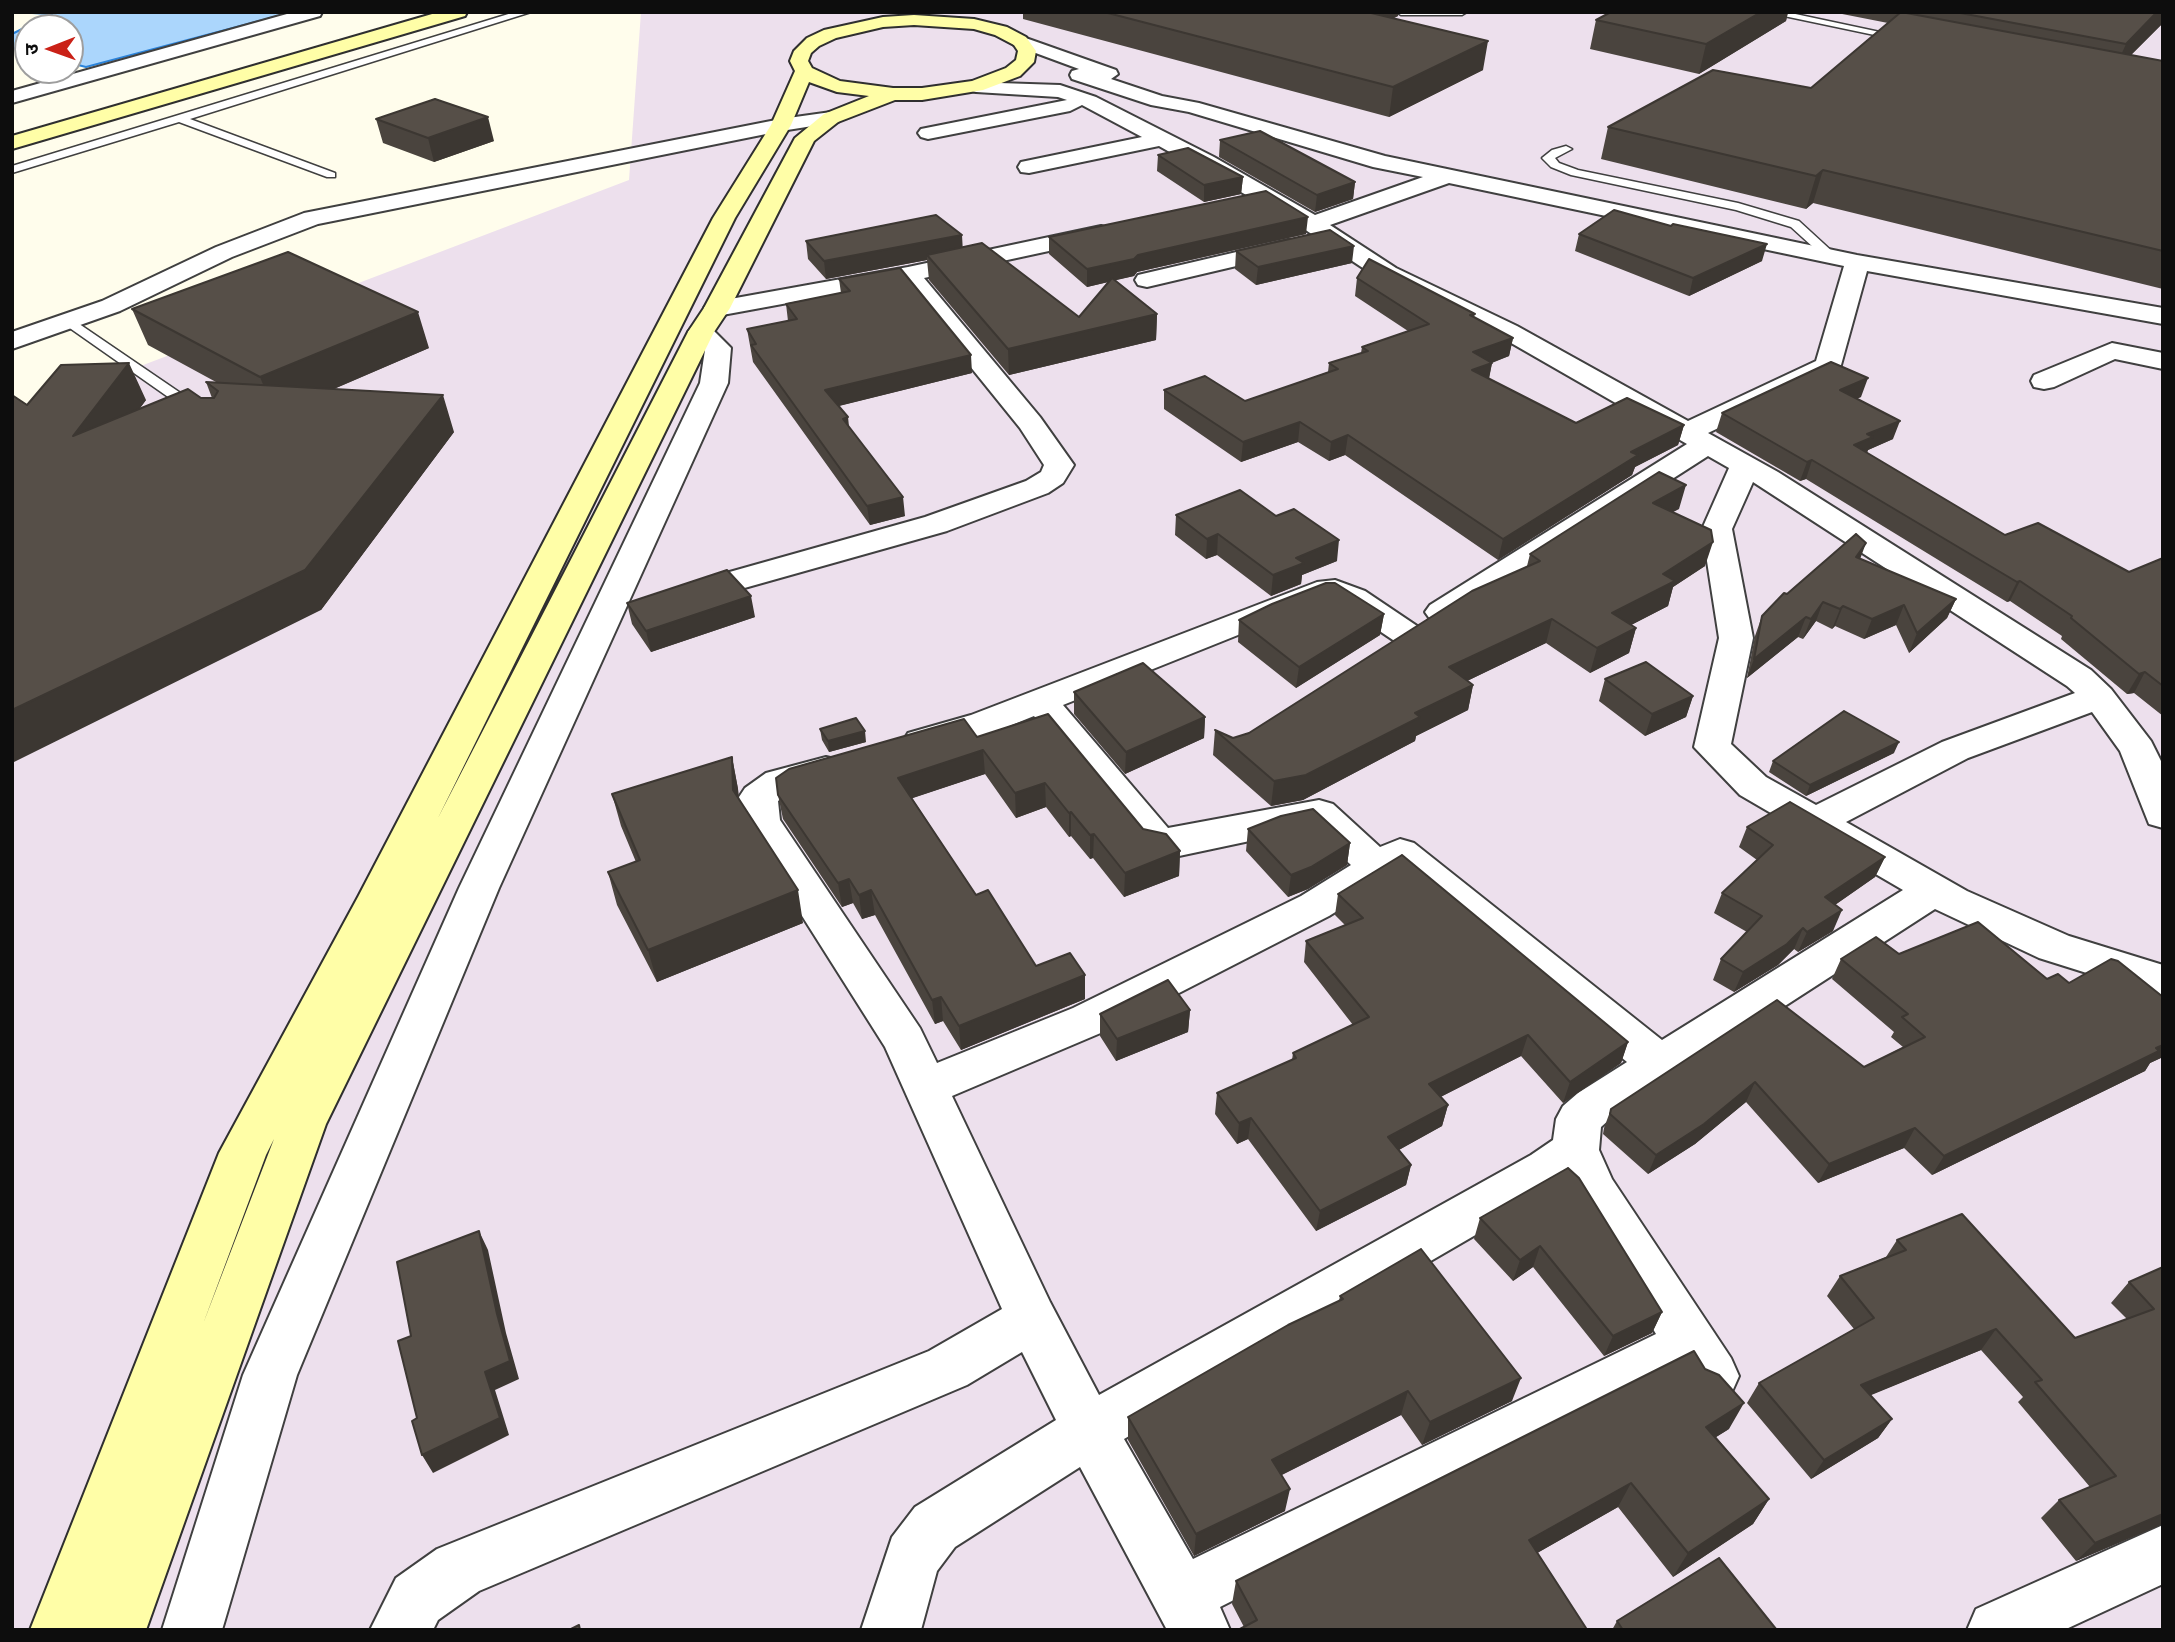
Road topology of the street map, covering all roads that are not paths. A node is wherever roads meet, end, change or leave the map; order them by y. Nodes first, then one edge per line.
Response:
1 (314, 12) edge
2 (459, 12) edge
3 (526, 12) edge
4 (837, 12) edge
5 (947, 12) edge
6 (1401, 12) edge
7 (1462, 12) edge
8 (1770, 12) edge
9 (974, 24) junction
10 (830, 34) junction
11 (1020, 41) junction
12 (1919, 41) edge
13 (804, 71) junction
14 (1013, 72) junction
15 (975, 86) junction
16 (893, 94) junction
17 (12, 97) edge
18 (1089, 101) junction
19 (1192, 107) junction
20 (831, 118) junction
21 (180, 119) junction
22 (1250, 124) junction
23 (781, 125) junction
24 (928, 132) dead end
25 (1166, 141) junction
26 (12, 143) edge
27 (1566, 149) dead end
28 (1029, 167) dead end
29 (12, 170) edge
30 (331, 175) dead end
31 (1449, 176) junction
32 (1268, 198) junction
33 (1236, 205) edge
34 (1124, 228) edge
35 (1322, 231) junction
36 (1829, 254) junction
37 (1857, 262) junction
38 (908, 274) junction
39 (1147, 280) dead end
40 (2163, 316) edge
41 (709, 320) junction
42 (69, 321) junction
43 (12, 341) edge
44 (2163, 361) edge
45 (2044, 381) dead end
46 (212, 422) edge
47 (1696, 439) junction
48 (1745, 466) junction
49 (737, 580) edge
50 (2099, 696) junction
51 (1040, 702) junction
52 (2161, 804) edge
53 (1818, 824) junction
54 (1377, 867) junction
55 (1934, 890) junction
56 (2163, 981) edge
57 (1660, 1064) junction
58 (926, 1087) junction
59 (1575, 1150) junction
60 (1032, 1319) junction
61 (1089, 1430) junction
62 (2163, 1554) edge
63 (1190, 1613) edge
64 (60, 1630) edge
65 (116, 1630) edge
66 (192, 1630) edge
67 (400, 1630) edge
68 (891, 1630) edge
69 (1997, 1630) edge

1 - 17 street
2 - 26 street
3 - 21 lane
4 - 10 street
5 - 9 street
6 - 7 lane
8 - 12 lane
9 - 10 street
9 - 11 street
10 - 13 street
11 - 14 street
11 - 19 street
13 - 16 street
13 - 23 street
14 - 15 street
14 - 19 street
15 - 16 street
15 - 18 street
16 - 20 street
18 - 24 street
18 - 25 street
19 - 22 street
20 - 23 street
20 - 41 street
21 - 29 lane
21 - 30 lane
22 - 25 street
22 - 31 street
23 - 42 street
23 - 64 street
25 - 28 street
25 - 32 street
27 - 36 lane
31 - 35 street
31 - 36 street
32 - 33 street
32 - 35 street
34 - 38 street
35 - 39 street
35 - 47 street
36 - 37 street
37 - 40 street
37 - 47 street
38 - 41 street
38 - 49 street
41 - 65 street
41 - 66 street
42 - 43 street
42 - 46 lane
44 - 45 street
47 - 48 street
47 - 51 street
48 - 50 street
48 - 53 street
50 - 52 street
50 - 53 street
51 - 54 street
51 - 58 street
53 - 55 street
54 - 57 street
54 - 58 street
55 - 56 street
55 - 57 street
57 - 59 street
58 - 60 street
59 - 61 street
59 - 63 street
60 - 61 street
60 - 67 street
61 - 63 street
61 - 68 street
62 - 69 street

